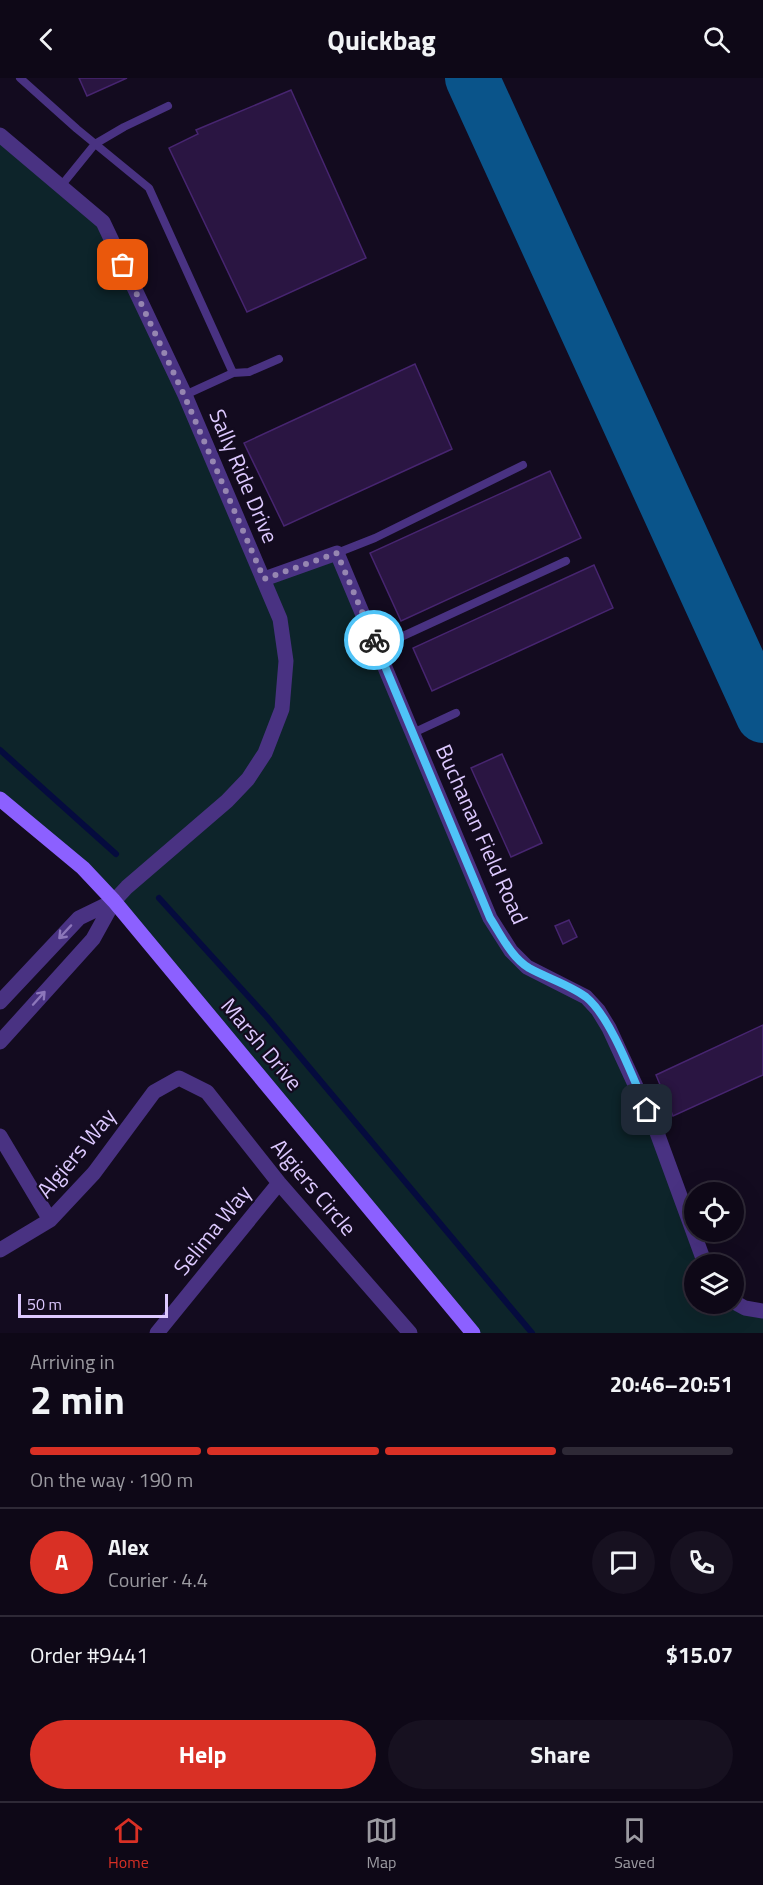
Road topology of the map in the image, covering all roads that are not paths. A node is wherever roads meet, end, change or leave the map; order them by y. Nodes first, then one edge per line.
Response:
1 (20, 78) edge
2 (168, 106) dead end
3 (0, 135) edge
4 (95, 144) junction
5 (61, 186) junction
6 (279, 358) dead end
7 (233, 373) junction
8 (184, 395) junction
9 (523, 465) dead end
10 (337, 553) junction
11 (566, 561) dead end
12 (264, 579) junction
13 (378, 648) junction
14 (456, 713) dead end
15 (413, 733) junction
16 (0, 799) edge
17 (114, 901) junction
18 (0, 1002) edge
19 (0, 1042) edge
20 (179, 1078) joint
21 (0, 1136) edge
22 (279, 1183) junction
23 (50, 1220) junction
24 (0, 1250) edge
25 (701, 1254) edge
26 (744, 1307) edge
27 (763, 1311) edge
28 (157, 1333) edge
29 (410, 1333) edge
30 (473, 1333) edge

1 - 4 lane
2 - 4 lane
3 - 5 street, Sally Ride Drive
4 - 5 lane
4 - 7 lane
5 - 8 street, Sally Ride Drive
6 - 7 lane
7 - 8 lane
8 - 12 street, Sally Ride Drive
9 - 10 lane
10 - 12 street
10 - 13 street, Buchanan Field Road
11 - 13 lane
12 - 17 street, Sally Ride Drive
13 - 15 street, Buchanan Field Road
14 - 15 lane
15 - 25 street, Buchanan Field Road
16 - 17 street, Marsh Drive
17 -> 18 street
19 -> 17 street
17 - 30 street, Marsh Drive
20 - 22 street, Algiers Circle
20 - 23 street, Algiers Way
21 - 23 street
22 - 28 street, Selima Way
22 - 29 street, Algiers Circle
23 - 24 street, Algiers Way
26 - 27 street

